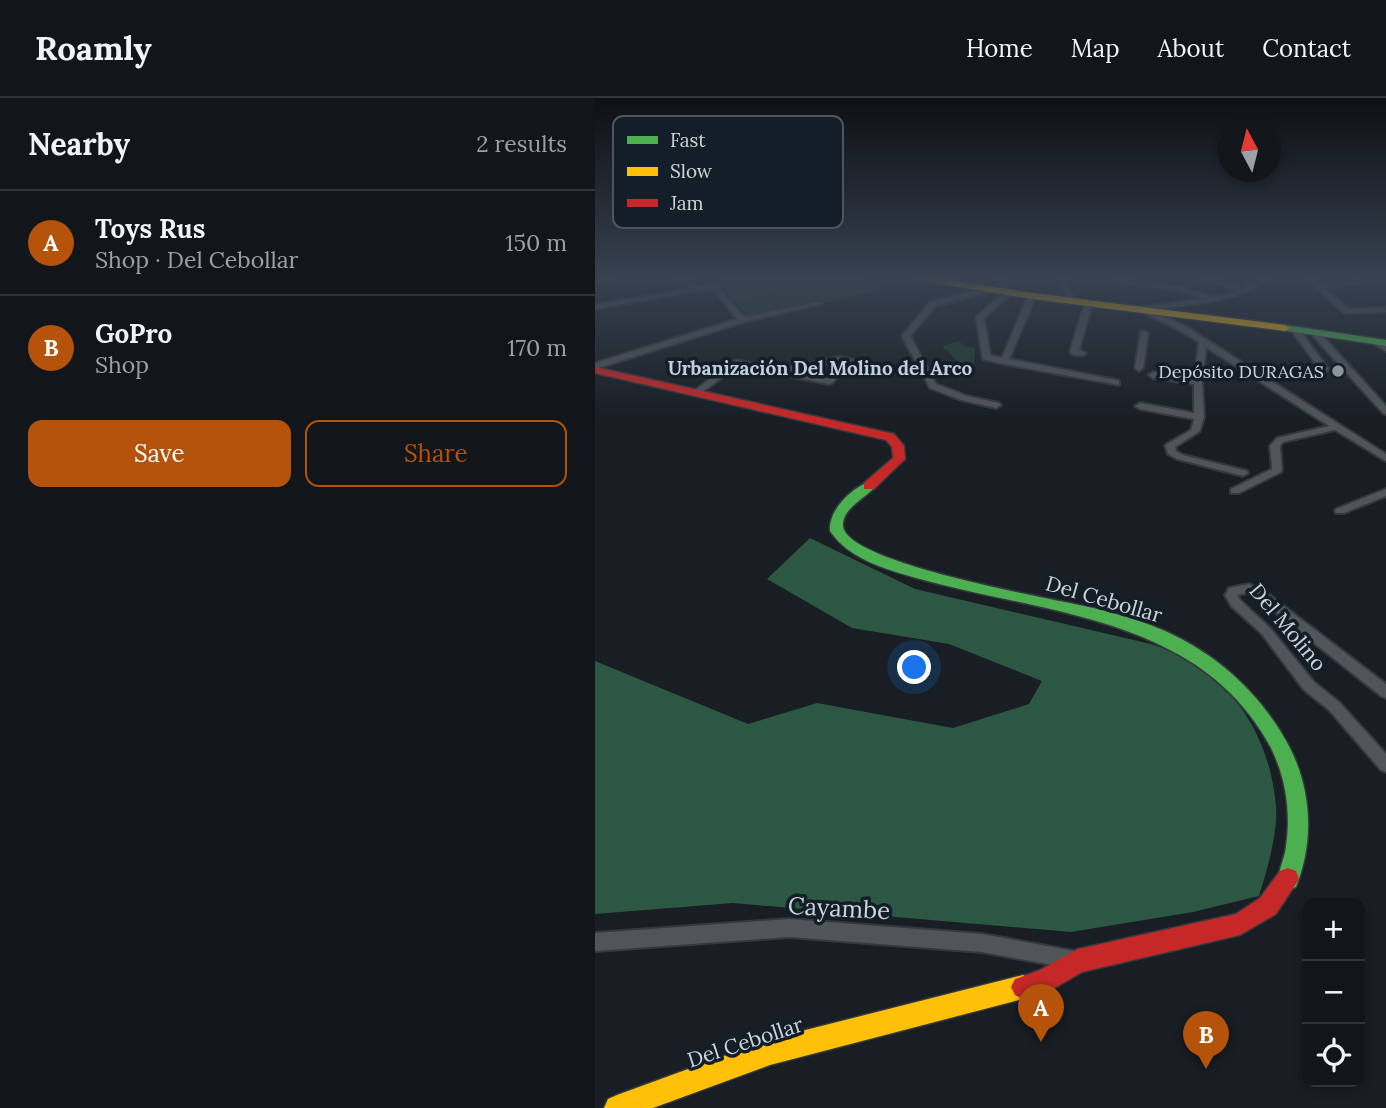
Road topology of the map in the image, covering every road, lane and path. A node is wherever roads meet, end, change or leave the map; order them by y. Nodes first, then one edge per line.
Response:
1 (726, 325) edge
2 (915, 325) edge
3 (981, 325) edge
4 (1020, 325) edge
5 (1077, 325) edge
6 (1193, 325) edge
7 (1256, 325) edge
8 (1296, 331) junction
9 (1144, 333) dead end
10 (1316, 334) junction
11 (1202, 343) junction
12 (1383, 345) edge
13 (1081, 353) dead end
14 (1004, 362) junction
15 (595, 368) edge
16 (1139, 368) dead end
17 (1324, 369) dead end
18 (782, 371) junction
19 (1153, 375) dead end
20 (1198, 382) junction
21 (1116, 383) dead end
22 (695, 393) junction
23 (996, 404) dead end
24 (1140, 406) dead end
25 (1386, 411) edge
26 (1199, 417) junction
27 (1335, 427) junction
28 (1386, 458) edge
29 (1243, 473) dead end
30 (1235, 491) dead end
31 (1386, 492) edge
32 (1340, 511) dead end
33 (1386, 692) edge
34 (1386, 765) edge
35 (595, 942) edge
36 (1078, 961) junction
37 (617, 1108) edge

1 - 15 street
2 - 23 street
3 - 14 street
4 - 14 street
5 - 13 street
6 - 11 street
7 - 8 street
8 - 10 street
8 - 17 street
9 - 16 street
10 - 12 street
10 - 25 street
11 - 20 street
11 - 27 street
14 - 21 street
15 - 22 street, Del Cebollar
18 - 18 street
18 - 22 street
19 - 20 street
20 - 26 street
22 - 36 street, Del Cebollar
24 - 26 street
26 - 29 street
27 - 28 street
27 - 30 street
31 - 32 street
33 - 34 street, Del Molino
35 - 36 street, Cayambe
36 - 37 street, Del Cebollar

